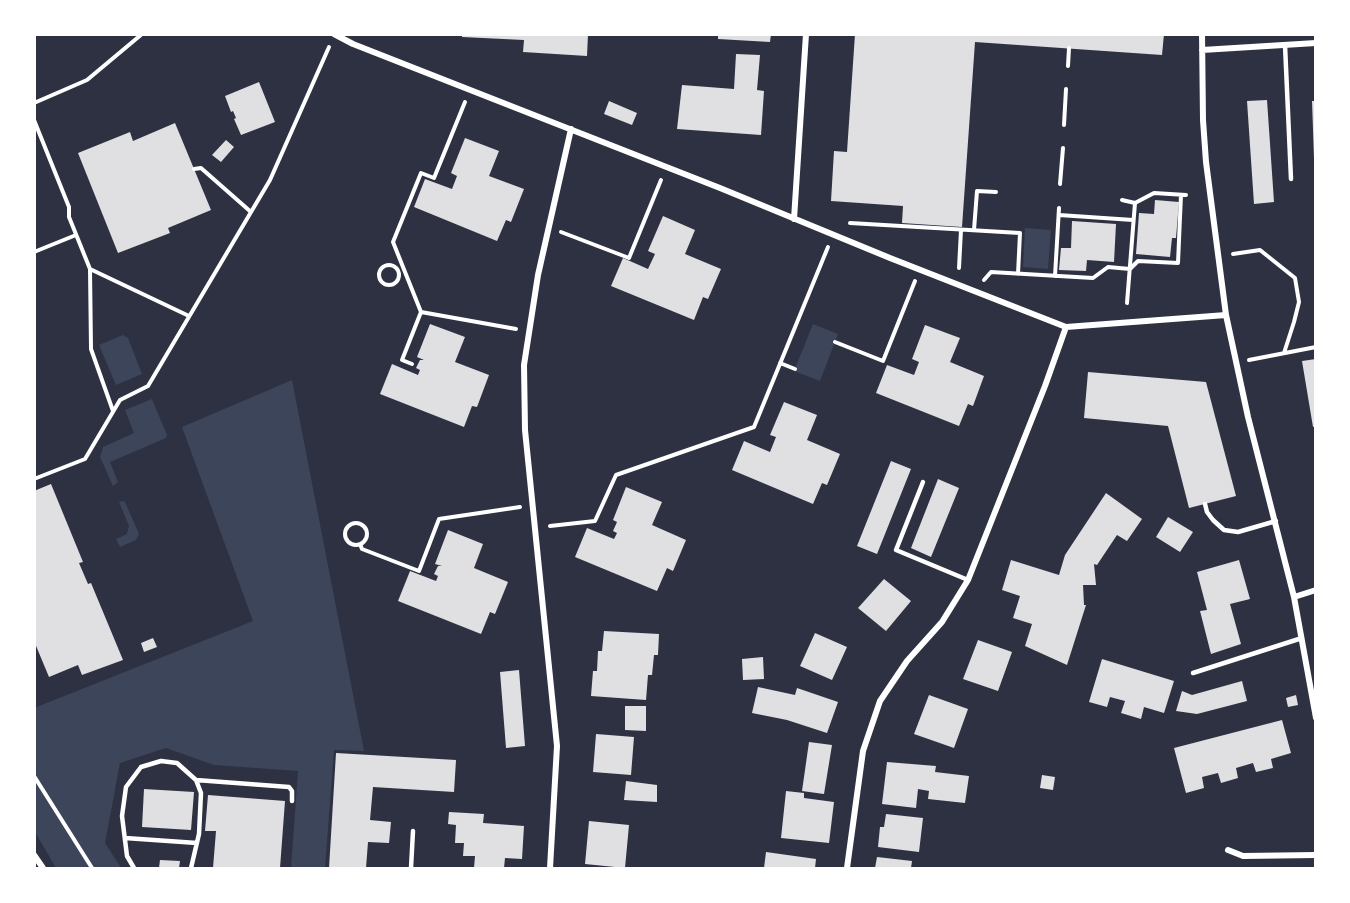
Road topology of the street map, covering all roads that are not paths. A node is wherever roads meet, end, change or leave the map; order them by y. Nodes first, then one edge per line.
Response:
1 (806, 34) edge
2 (1202, 34) edge
3 (334, 35) edge
4 (348, 38) edge
5 (1316, 43) edge
6 (1285, 45) junction
7 (1202, 50) junction
8 (571, 129) junction
9 (1291, 179) dead end
10 (794, 219) junction
11 (1226, 315) junction
12 (1066, 327) junction
13 (922, 482) dead end
14 (1204, 504) dead end
15 (1276, 521) junction
16 (968, 580) junction
17 (1316, 590) edge
18 (1294, 597) junction
19 (1302, 638) junction
20 (1193, 673) dead end
21 (1316, 718) edge
22 (196, 780) junction
23 (292, 801) dead end
24 (413, 831) dead end
25 (125, 838) junction
26 (197, 843) junction
27 (1228, 850) dead end
28 (34, 855) edge
29 (1316, 855) edge
30 (43, 868) edge
31 (134, 868) edge
32 (191, 868) edge
33 (411, 868) edge
34 (550, 868) edge
35 (847, 868) edge

1 - 10 street
2 - 7 street
3 - 4 street
4 - 8 street
5 - 6 street
6 - 7 street
6 - 9 lane
7 - 11 street
8 - 10 street
8 - 34 street
10 - 12 street
11 - 12 street
11 - 15 street
12 - 16 street
13 - 16 lane
14 - 15 lane
15 - 18 street
16 - 35 street
17 - 18 street
18 - 19 street
19 - 20 lane
19 - 21 street
22 - 23 lane
22 - 25 lane
22 - 26 lane
24 - 33 lane
25 - 26 lane
25 - 31 lane
26 - 32 lane
27 - 29 street
28 - 30 street

